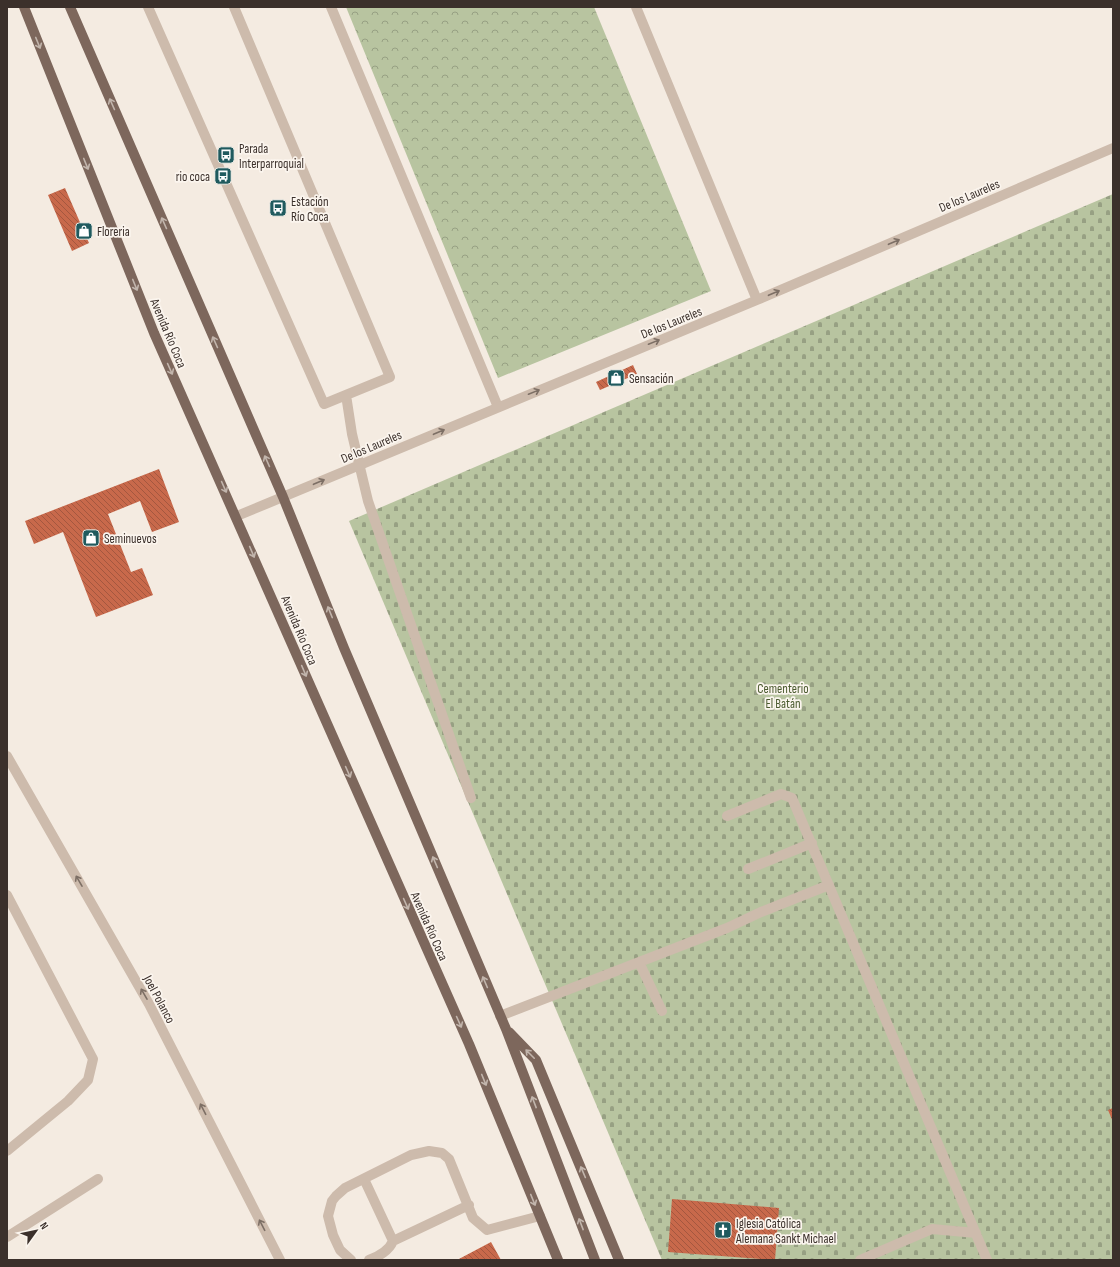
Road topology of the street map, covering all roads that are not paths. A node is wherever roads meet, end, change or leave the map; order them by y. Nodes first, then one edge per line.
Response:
1 (24, 7) edge
2 (70, 7) edge
3 (148, 7) edge
4 (234, 7) edge
5 (331, 7) edge
6 (636, 7) edge
7 (1113, 148) edge
8 (757, 300) junction
9 (346, 395) junction
10 (498, 407) junction
11 (359, 465) junction
12 (283, 497) junction
13 (237, 516) junction
14 (7, 756) edge
15 (471, 798) dead end
16 (727, 816) dead end
17 (812, 843) junction
18 (748, 869) dead end
19 (829, 885) junction
20 (7, 895) edge
21 (639, 962) junction
22 (662, 1011) dead end
23 (500, 1016) junction
24 (506, 1029) junction
25 (7, 1151) edge
26 (98, 1179) dead end
27 (364, 1179) junction
28 (469, 1205) junction
29 (540, 1216) junction
30 (976, 1234) junction
31 (7, 1237) edge
32 (393, 1241) junction
33 (280, 1260) edge
34 (351, 1260) edge
35 (369, 1260) edge
36 (558, 1260) edge
37 (595, 1260) edge
38 (619, 1260) edge
39 (860, 1260) edge
40 (987, 1260) edge

1 -> 13 main road, Avenida Río Coca
12 -> 2 main road
3 - 9 street
4 - 9 street
5 - 10 street
6 - 8 street
8 -> 7 street, De los Laureles
10 -> 8 street, De los Laureles
9 - 11 street
11 -> 10 street, De los Laureles
12 -> 11 street, De los Laureles
11 - 15 street
12 - 13 street, De los Laureles
23 -> 12 main road
13 -> 29 main road, Avenida Río Coca
33 -> 14 street, Joel Polanco
16 - 17 street
17 - 18 street
17 - 19 street
19 - 21 street
19 - 30 street
20 - 25 street
21 - 22 street
21 - 23 street
23 - 24 main road
37 -> 24 main road
38 -> 24 main road
26 - 31 street
27 - 28 street
27 - 32 street
27 - 34 street
28 - 29 street
28 - 32 street
29 - 36 main road, Avenida Río Coca
30 - 39 street
30 - 40 street
32 - 35 street

